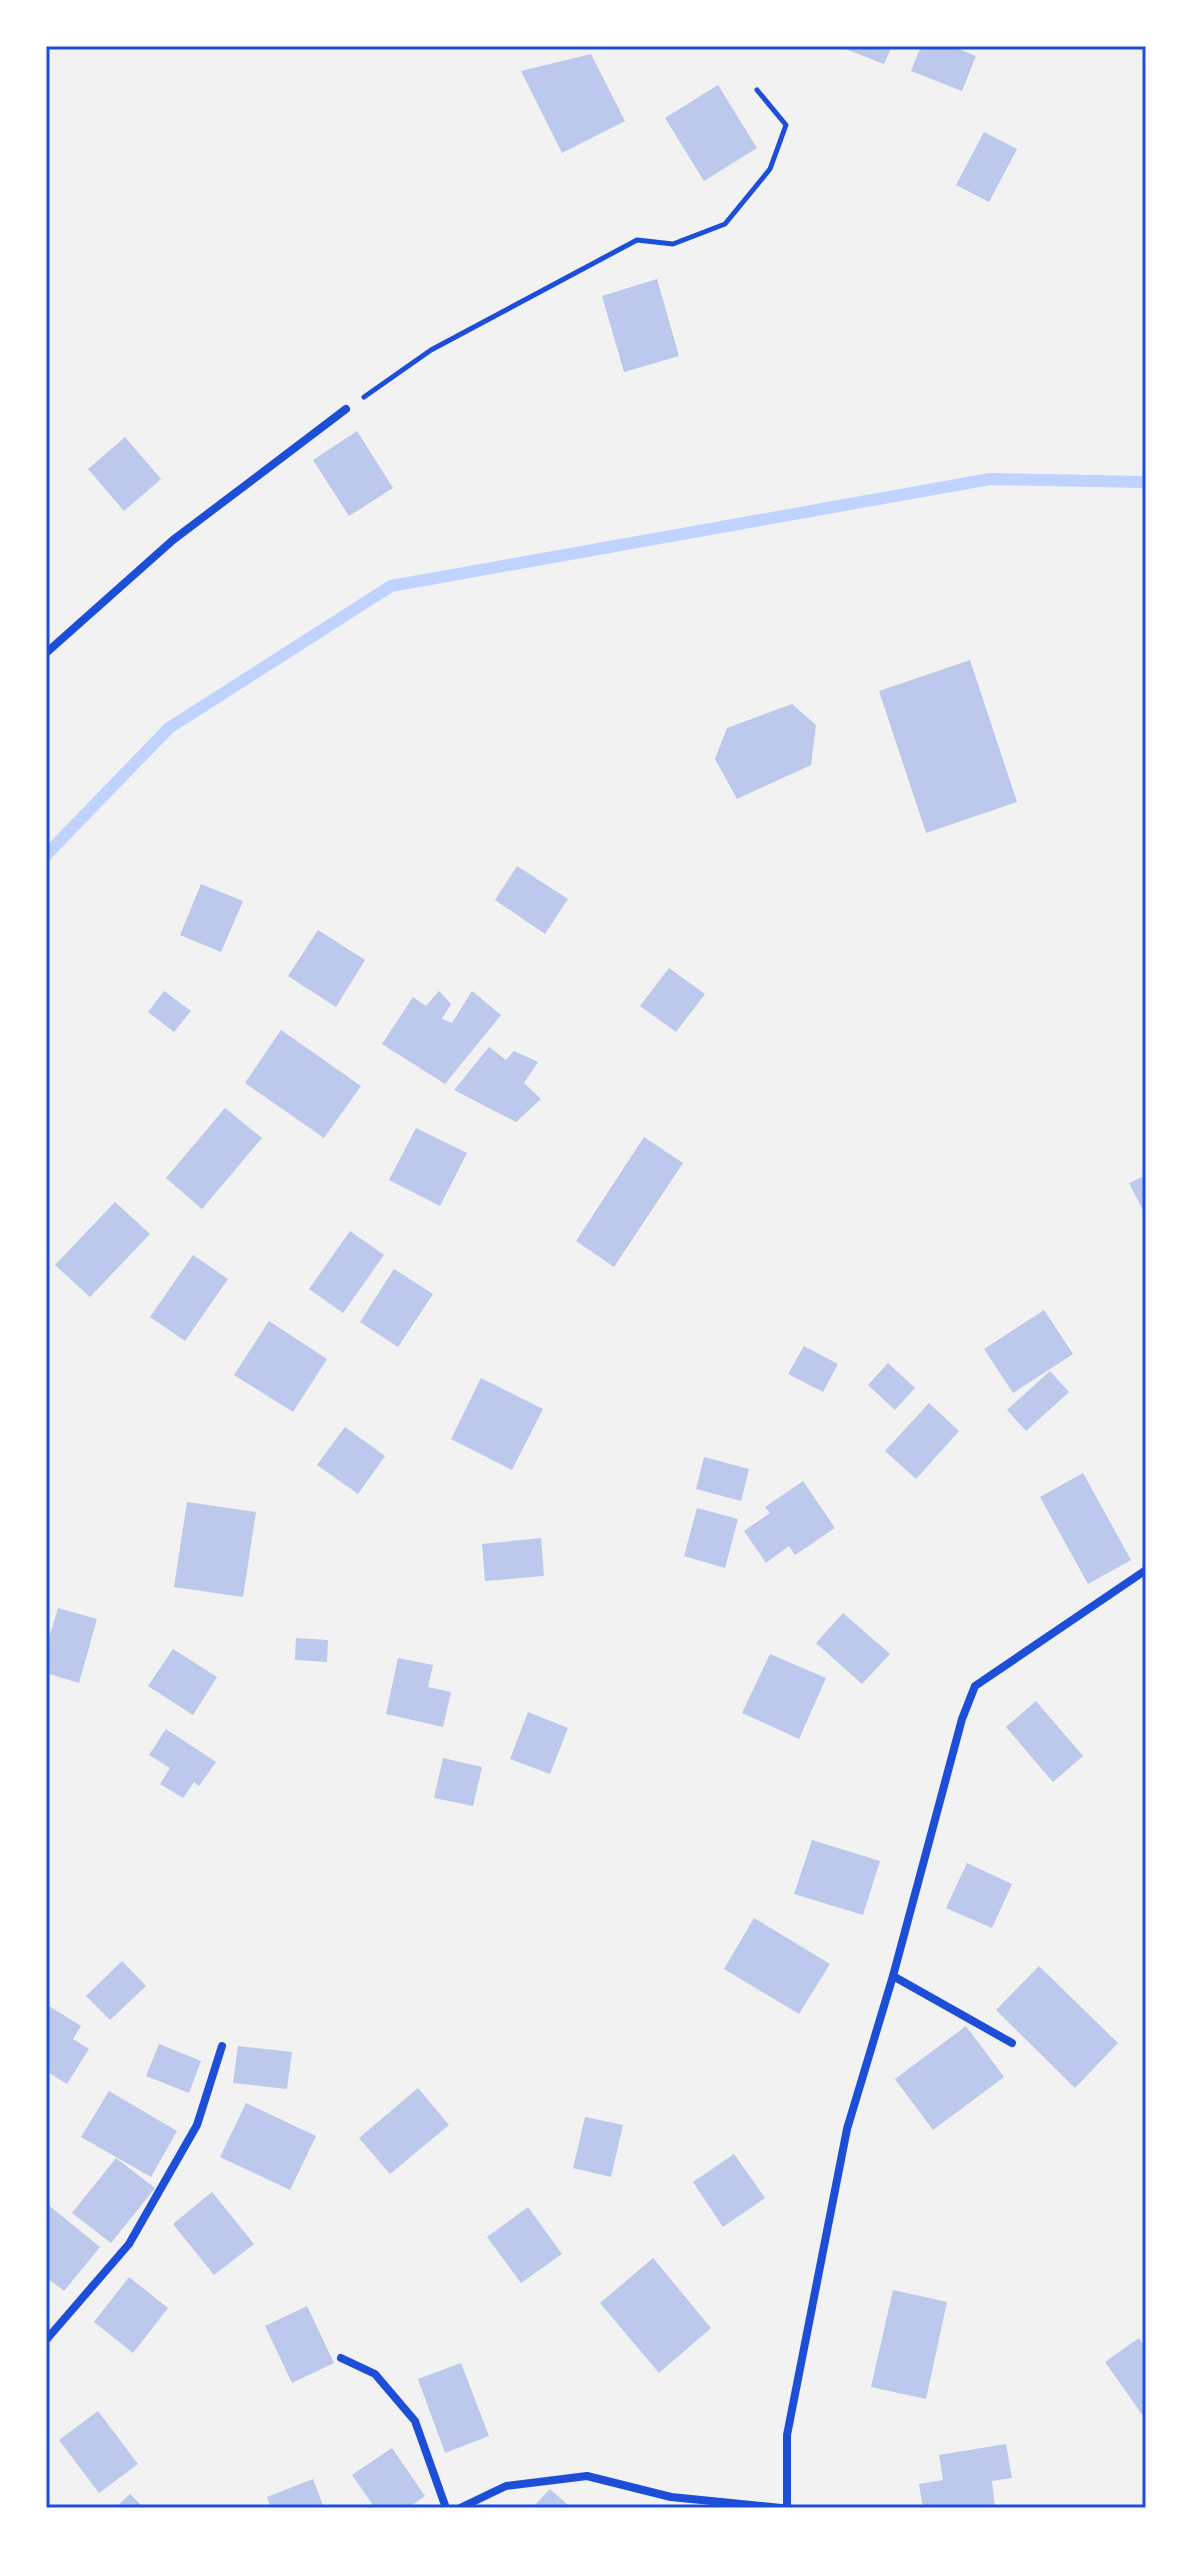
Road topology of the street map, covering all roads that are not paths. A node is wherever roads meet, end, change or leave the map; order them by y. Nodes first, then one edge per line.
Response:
1 (346, 409) road end
2 (46, 653) edge
3 (1146, 1570) edge
4 (893, 1976) junction
5 (1012, 2043) dead end
6 (222, 2046) dead end
7 (46, 2340) edge
8 (341, 2358) dead end
9 (446, 2508) edge
10 (460, 2508) edge
11 (781, 2508) edge
12 (787, 2508) edge

1 - 2 street
3 - 4 street
4 - 5 street
4 - 12 street
6 - 7 street
8 - 9 street
10 - 11 street

